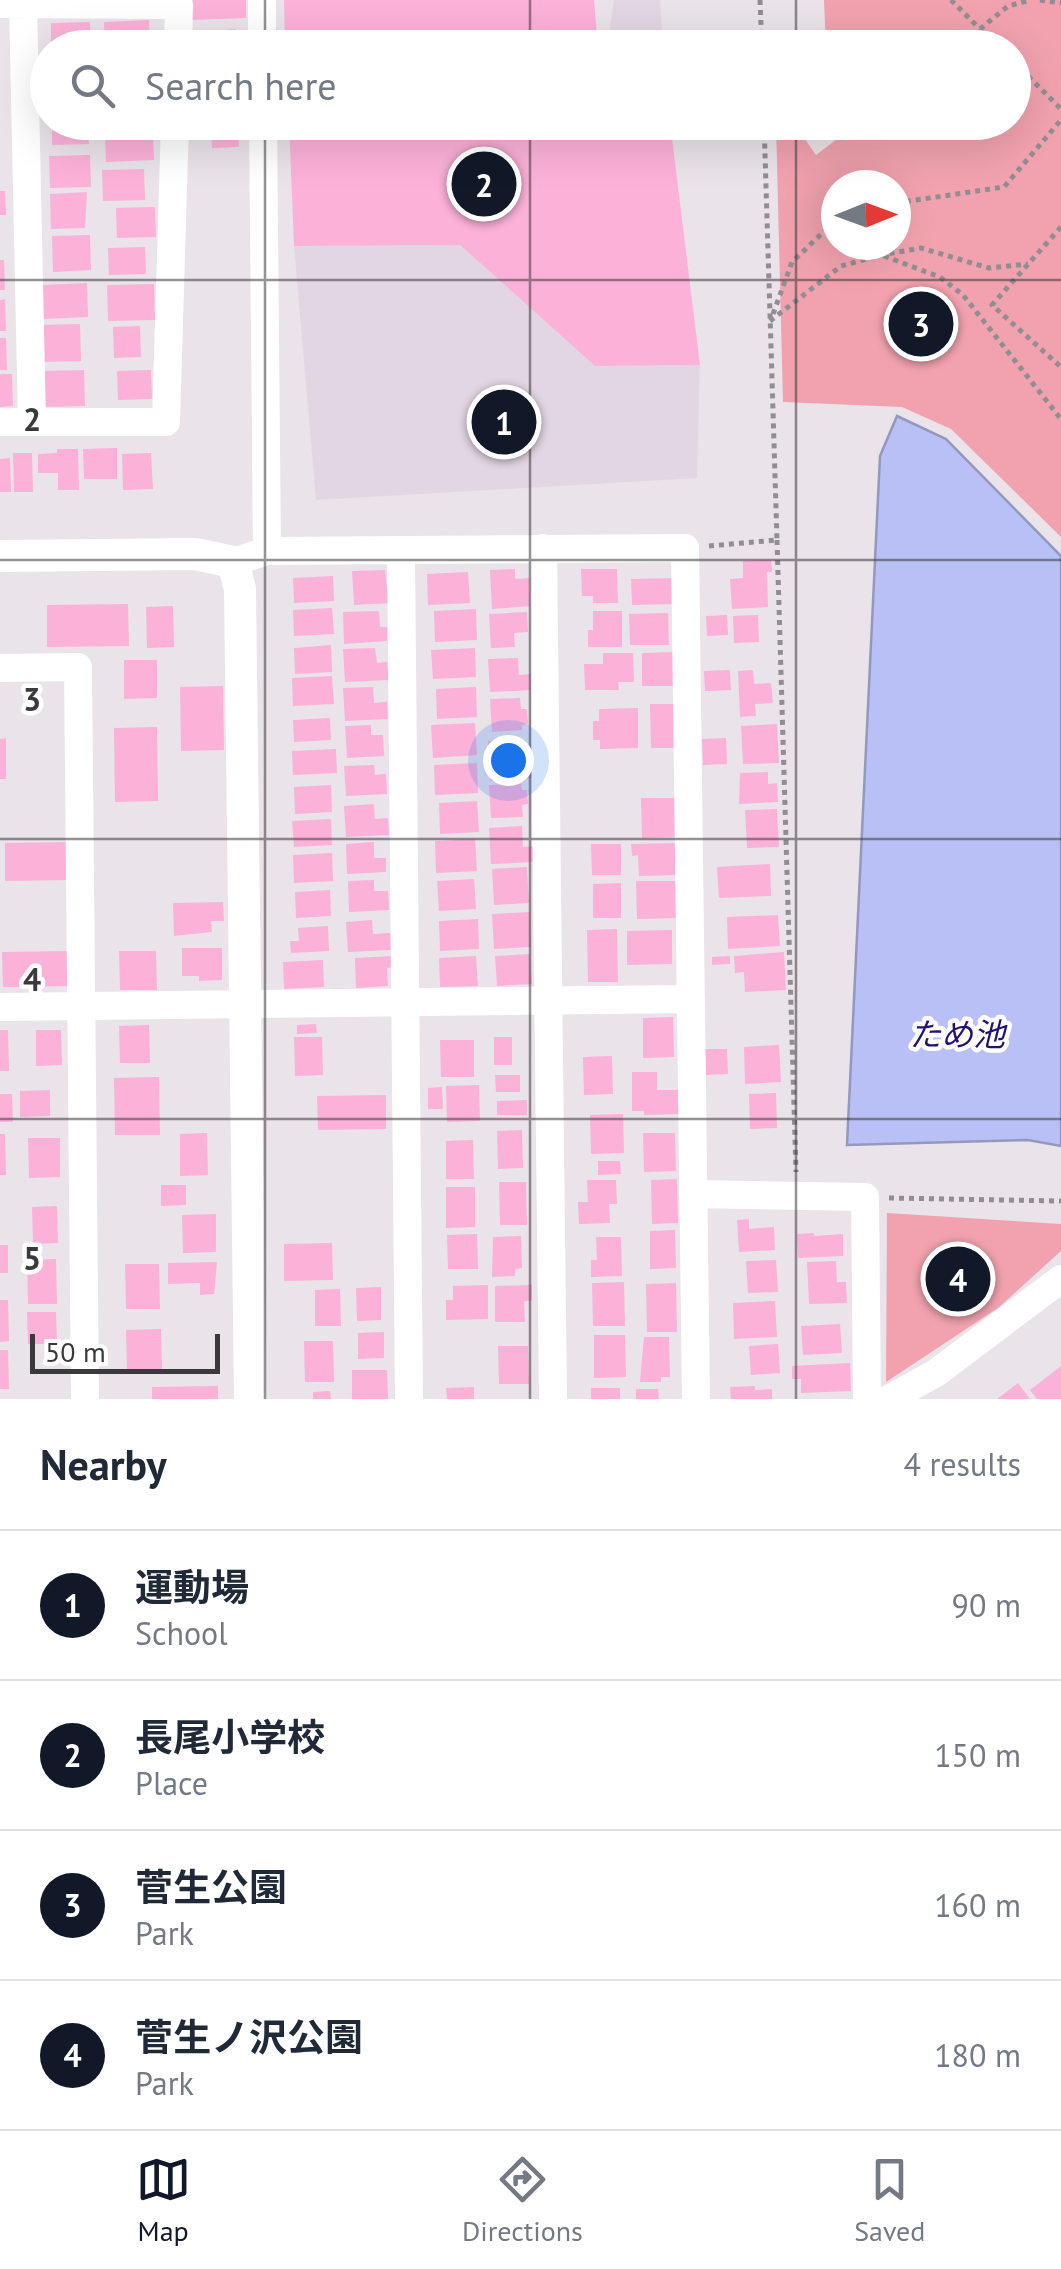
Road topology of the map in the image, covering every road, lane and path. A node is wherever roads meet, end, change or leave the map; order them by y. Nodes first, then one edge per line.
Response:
1 (262, 0) edge
2 (760, 0) edge
3 (951, 0) edge
4 (1031, 0) edge
5 (1040, 0) edge
6 (1061, 3) edge
7 (12, 4) edge
8 (980, 28) joint
9 (178, 30) edge
10 (262, 30) edge
11 (761, 30) edge
12 (1031, 79) edge
13 (1061, 109) edge
14 (1061, 120) edge
15 (174, 140) edge
16 (264, 140) edge
17 (765, 140) edge
18 (911, 201) edge
19 (1061, 227) edge
20 (821, 234) edge
21 (911, 250) edge
22 (863, 260) edge
23 (896, 260) edge
24 (1028, 264) junction
25 (770, 321) junction
26 (1061, 367) edge
27 (1061, 419) edge
28 (0, 422) edge
29 (32, 422) junction
30 (777, 540) junction
31 (542, 548) junction
32 (684, 548) junction
33 (267, 552) junction
34 (401, 552) junction
35 (0, 556) edge
36 (233, 562) junction
37 (0, 668) edge
38 (691, 999) junction
39 (547, 1001) junction
40 (407, 1002) junction
41 (245, 1004) junction
42 (81, 1006) junction
43 (0, 1007) edge
44 (693, 1194) junction
45 (796, 1196) junction
46 (865, 1198) junction
47 (1061, 1201) edge
48 (1061, 1279) edge
49 (85, 1399) edge
50 (250, 1399) edge
51 (409, 1399) edge
52 (553, 1399) edge
53 (696, 1399) edge
54 (867, 1399) edge
55 (890, 1399) edge

1 - 10 street
2 - 11 path
3 - 8 path
4 - 8 path
5 - 6 path
7 - 9 street
7 - 29 street
12 - 13 path
14 - 18 path
15 - 29 street
16 - 33 street
17 - 25 path
19 - 24 path
20 - 25 path
21 - 24 path
22 - 25 path
23 - 27 path
24 - 26 path
25 - 30 path
28 - 29 street
30 - 32 path
30 - 45 path
31 - 32 street
31 - 34 street
31 - 39 street
32 - 38 street
33 - 34 street
33 - 36 street
34 - 40 street
35 - 36 street
36 - 41 street
37 - 42 street
38 - 39 street
38 - 44 street
39 - 40 street
39 - 52 street
40 - 41 street
40 - 51 street
41 - 42 street
41 - 50 street
42 - 43 street
42 - 49 street
44 - 45 street
44 - 53 street
45 - 46 street
46 - 47 path
46 - 54 street
48 - 55 street

